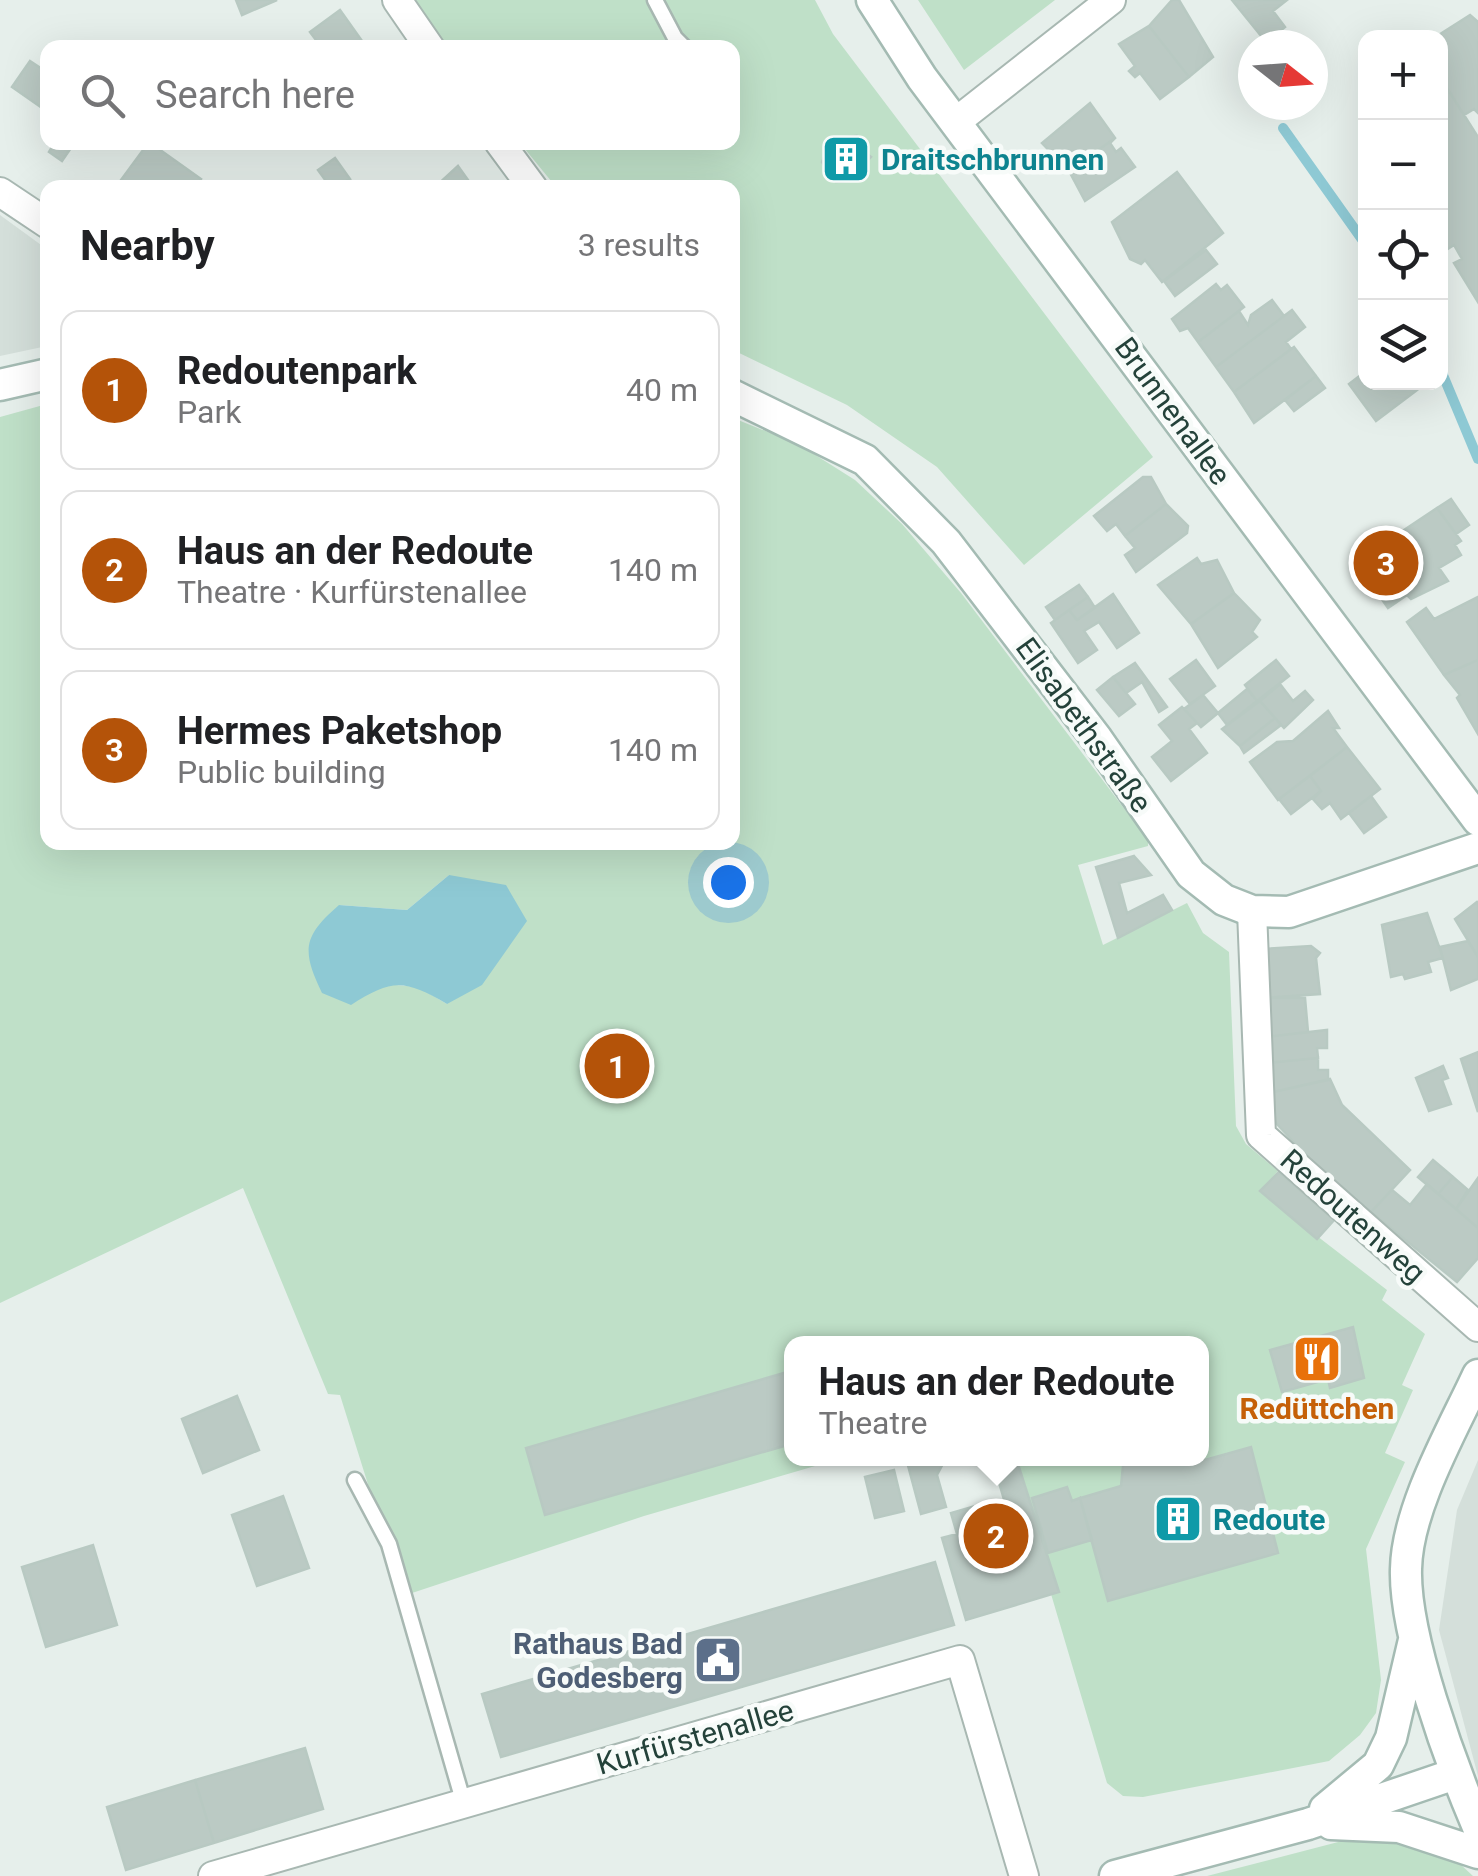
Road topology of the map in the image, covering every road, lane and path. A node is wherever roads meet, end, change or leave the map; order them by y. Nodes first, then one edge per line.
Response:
1 (397, 0) edge
2 (655, 0) edge
3 (872, 0) edge
4 (1111, 0) edge
5 (424, 40) edge
6 (679, 40) edge
7 (957, 122) junction
8 (506, 150) edge
9 (528, 180) edge
10 (0, 192) edge
11 (40, 219) edge
12 (40, 376) edge
13 (0, 385) edge
14 (740, 400) edge
15 (1478, 820) edge
16 (1478, 848) edge
17 (1252, 911) junction
18 (1478, 1327) edge
19 (1478, 1375) edge
20 (355, 1480) dead end
21 (1415, 1635) junction
22 (1455, 1774) junction
23 (464, 1804) junction
24 (1308, 1824) junction
25 (1478, 1827) edge
26 (1478, 1853) edge
27 (213, 1876) edge
28 (1024, 1876) edge
29 (1115, 1876) edge

1 - 5 street
2 - 6 lane
3 - 7 street, Brunnenallee
4 - 7 street
7 - 15 street, Brunnenallee
8 - 9 street
10 - 11 street
12 - 13 street
14 - 17 street, Elisabethstraße
16 - 17 street
17 - 18 street, Redoutenweg
19 - 21 street
20 - 23 lane
21 - 22 street
21 - 24 street
22 - 24 street
22 - 25 street
23 - 27 street, Kurfürstenallee
23 - 28 street, Kurfürstenallee
24 - 26 street
24 - 29 street

